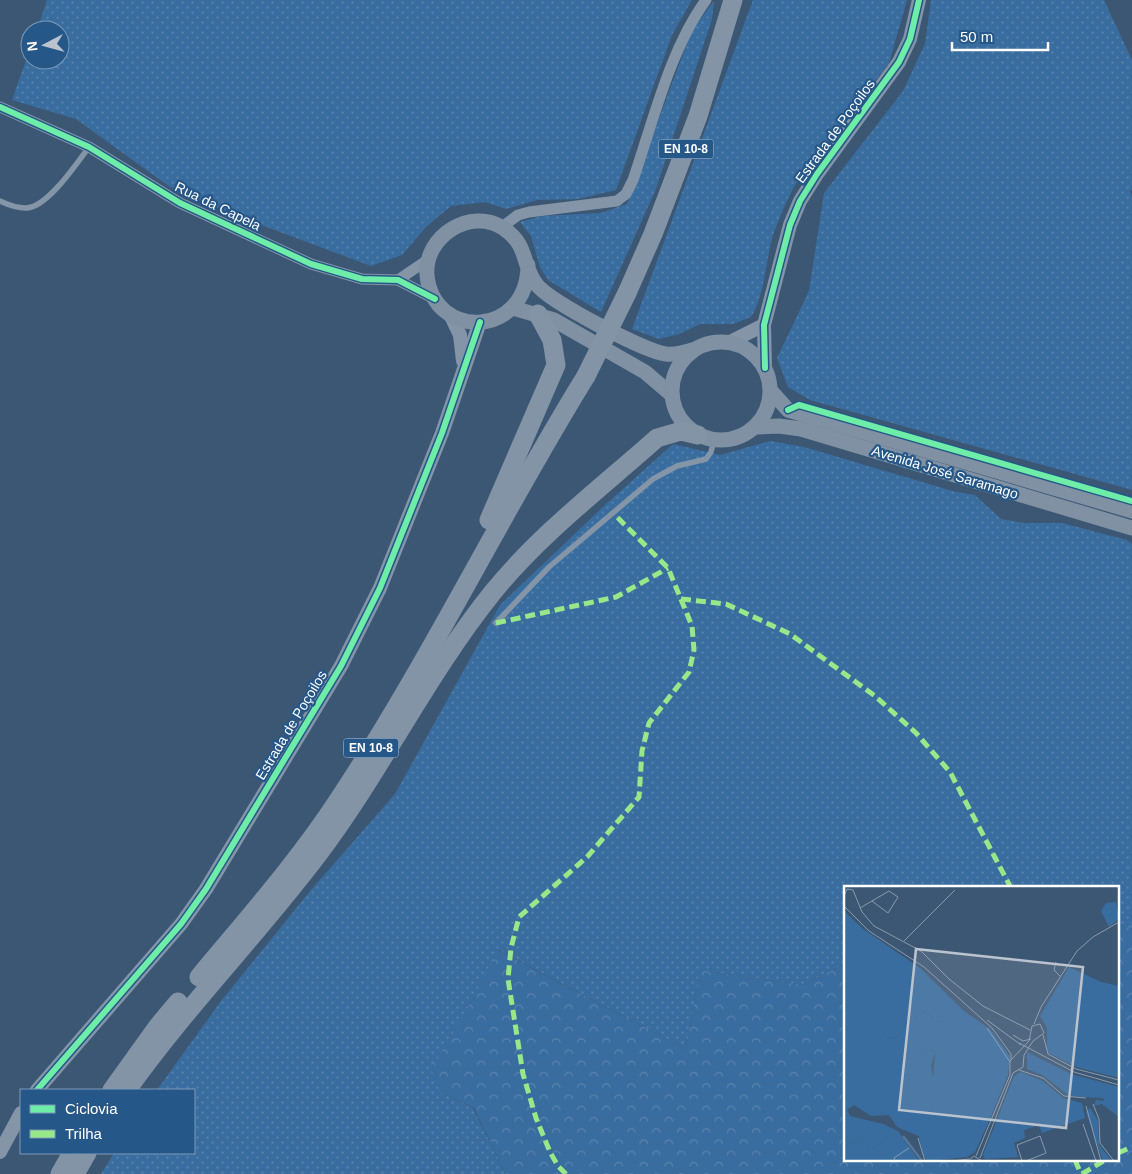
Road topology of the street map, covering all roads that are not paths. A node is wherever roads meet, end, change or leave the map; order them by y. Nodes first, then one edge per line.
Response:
1 (706, 0) edge
2 (733, 0) edge
3 (919, 0) edge
4 (0, 107) edge
5 (89, 147) junction
6 (0, 201) edge
7 (502, 227) junction
8 (429, 259) junction
9 (528, 265) junction
10 (398, 280) junction
11 (436, 299) junction
12 (513, 308) junction
13 (450, 314) junction
14 (538, 314) junction
15 (480, 322) junction
16 (764, 325) junction
17 (730, 342) junction
18 (695, 349) junction
19 (765, 368) junction
20 (464, 372) junction
21 (771, 391) junction
22 (672, 394) junction
23 (756, 427) junction
24 (706, 438) junction
25 (1132, 511) edge
26 (1132, 528) edge
27 (496, 623) dead end
28 (418, 685) junction
29 (38, 1089) edge
30 (113, 1089) edge
31 (128, 1089) edge
32 (20, 1115) edge
33 (0, 1152) edge
34 (71, 1154) edge
35 (86, 1154) edge
36 (60, 1174) edge
37 (75, 1174) edge

1 - 7 street
2 - 28 highway, EN 10-8, bridge
3 - 16 street, Estrada de Poçoilos
4 - 5 street, Rua da Capela
5 - 6 lane
5 - 10 street, Rua da Capela
7 - 8 main road, Estrada de Poçoilos
7 - 9 main road
8 - 10 street
8 - 11 main road, Estrada de Poçoilos
9 - 12 main road
9 - 18 main road
10 - 11 street, Rua da Capela
11 - 13 main road, Estrada de Poçoilos
12 - 14 main road
12 - 15 main road
13 - 15 main road, Estrada de Poçoilos
13 - 20 street, Estrada de Poçoilos
14 - 22 main road
14 - 28 highway
15 - 20 street, Estrada de Poçoilos
16 - 17 street
16 - 19 street, Estrada de Poçoilos
17 - 18 main road
17 - 19 main road
18 - 22 main road
19 - 21 main road, Estrada de Poçoilos
20 - 29 street, Estrada de Poçoilos
21 - 23 main road
21 - 25 main road, Avenida José Saramago
22 - 24 main road
23 - 24 main road
23 - 26 main road, Avenida José Saramago
24 - 27 lane
24 - 28 highway
28 - 30 highway, EN 10-8
28 - 31 highway, EN 10-8
32 - 33 street
34 - 36 highway
35 - 37 highway

